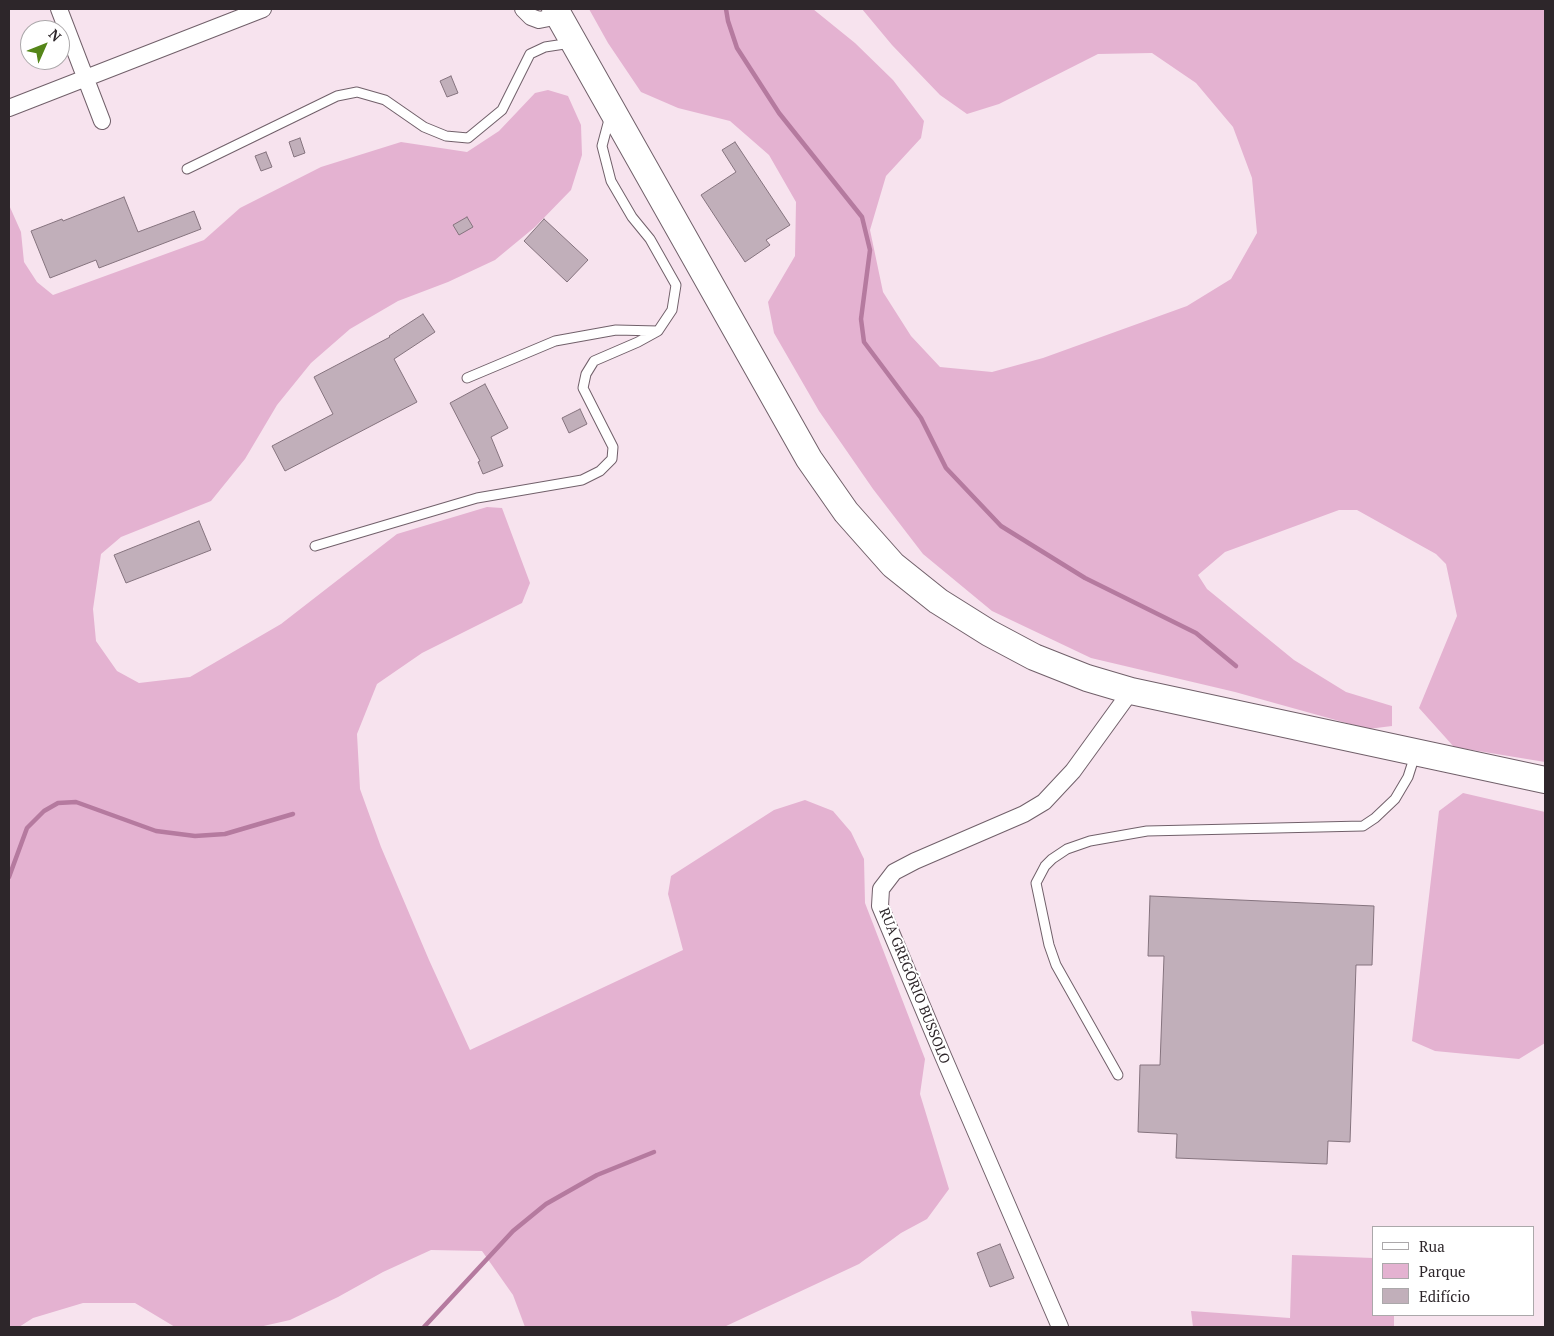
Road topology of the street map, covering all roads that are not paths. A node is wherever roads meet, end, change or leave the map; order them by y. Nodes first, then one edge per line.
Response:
1 (59, 9) edge
2 (262, 9) edge
3 (523, 9) edge
4 (557, 12) edge
5 (574, 42) junction
6 (86, 78) junction
7 (9, 108) edge
8 (612, 109) junction
9 (102, 121) dead end
10 (186, 169) dead end
11 (658, 331) junction
12 (467, 378) dead end
13 (316, 546) dead end
14 (1131, 691) junction
15 (1416, 752) junction
16 (1545, 780) edge
17 (1118, 1075) dead end
18 (1060, 1327) edge

1 - 6 street
2 - 6 street
3 - 4 street
4 - 5 main road
5 - 8 main road
5 - 10 lane
6 - 7 street
6 - 9 street
8 - 11 lane
8 - 14 main road
11 - 12 lane
11 - 13 lane
14 - 15 main road
14 - 18 street, RUA GREGÓRIO BUSSOLO
15 - 16 main road
15 - 17 lane

